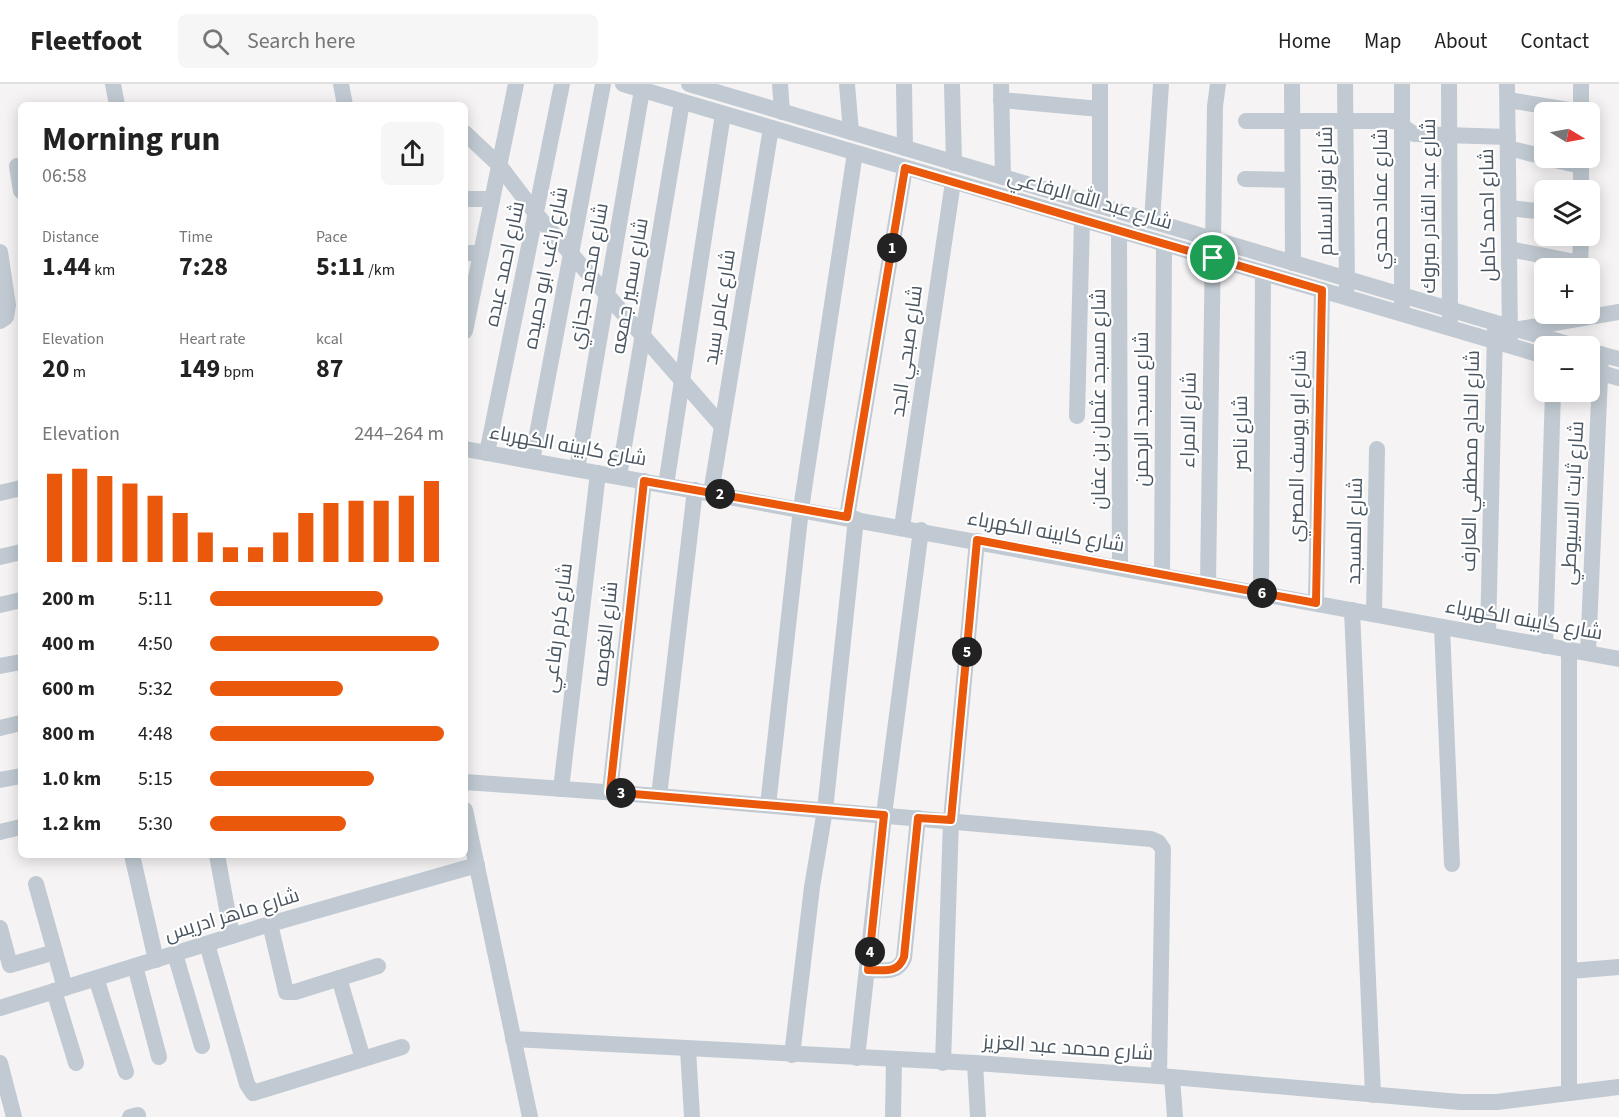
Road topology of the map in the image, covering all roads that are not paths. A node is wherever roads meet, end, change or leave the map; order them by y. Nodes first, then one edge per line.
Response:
1 (113, 84) edge
2 (341, 84) edge
3 (516, 84) edge
4 (561, 84) edge
5 (603, 84) edge
6 (623, 84) edge
7 (689, 84) edge
8 (780, 84) edge
9 (847, 84) edge
10 (904, 84) edge
11 (952, 84) edge
12 (1100, 84) edge
13 (1161, 84) edge
14 (1218, 84) edge
15 (1292, 84) edge
16 (1345, 84) edge
17 (1402, 84) edge
18 (1449, 84) edge
19 (1581, 84) edge
20 (716, 88) edge
21 (642, 90) junction
22 (1001, 92) edge
23 (1508, 92) edge
24 (116, 102) edge
25 (344, 102) edge
26 (682, 102) junction
27 (1544, 102) edge
28 (1581, 102) edge
29 (1100, 109) junction
30 (782, 112) junction
31 (721, 113) junction
32 (1346, 120) junction
33 (1246, 121) dead end
34 (1292, 122) junction
35 (1402, 126) junction
36 (771, 129) junction
37 (851, 132) junction
38 (1449, 135) junction
39 (468, 136) edge
40 (1508, 142) junction
41 (905, 148) junction
42 (855, 153) junction
43 (1534, 153) edge
44 (954, 163) junction
45 (499, 165) junction
46 (13, 166) edge
47 (905, 168) junction
48 (1003, 177) junction
49 (1245, 179) dead end
50 (1292, 180) junction
51 (18, 182) edge
52 (953, 182) junction
53 (468, 199) edge
54 (492, 200) junction
55 (1100, 206) junction
56 (1509, 208) junction
57 (1534, 211) edge
58 (537, 215) junction
59 (1082, 220) junction
60 (1152, 221) junction
61 (1119, 231) junction
62 (1214, 240) junction
63 (1164, 244) junction
64 (1509, 249) junction
65 (0, 252) edge
66 (569, 252) junction
67 (473, 253) edge
68 (1213, 258) junction
69 (1547, 258) edge
70 (1293, 263) junction
71 (1263, 273) junction
72 (1347, 279) junction
73 (1322, 290) junction
74 (608, 295) junction
75 (1402, 295) junction
76 (1347, 297) junction
77 (468, 302) edge
78 (1450, 310) junction
79 (1619, 312) edge
80 (1402, 313) junction
81 (1600, 314) edge
82 (0, 321) edge
83 (1534, 323) edge
84 (1507, 327) junction
85 (1450, 328) junction
86 (643, 335) junction
87 (1534, 337) edge
88 (1502, 344) junction
89 (1534, 353) edge
90 (1600, 354) edge
91 (1619, 360) edge
92 (1600, 372) edge
93 (1619, 378) edge
94 (682, 381) junction
95 (1553, 402) edge
96 (1594, 402) edge
97 (1077, 416) dead end
98 (721, 425) junction
99 (1377, 449) dead end
100 (468, 450) edge
101 (487, 453) junction
102 (532, 461) junction
103 (577, 469) junction
104 (598, 473) junction
105 (619, 476) junction
106 (644, 481) junction
107 (666, 485) junction
108 (18, 489) edge
109 (703, 491) junction
110 (0, 493) edge
111 (801, 509) junction
112 (851, 518) junction
113 (902, 527) junction
114 (921, 530) junction
115 (977, 540) junction
116 (18, 553) edge
117 (0, 557) edge
118 (1120, 567) junction
119 (1162, 575) junction
120 (1208, 583) junction
121 (1262, 593) junction
122 (18, 601) edge
123 (1316, 603) junction
124 (0, 605) edge
125 (1352, 610) junction
126 (1374, 614) junction
127 (1442, 627) junction
128 (1488, 635) junction
129 (1545, 646) junction
130 (1569, 650) junction
131 (1588, 653) junction
132 (1619, 659) edge
133 (18, 663) edge
134 (0, 666) edge
135 (18, 724) edge
136 (0, 728) edge
137 (18, 777) edge
138 (0, 780) edge
139 (468, 782) edge
140 (561, 789) junction
141 (610, 792) junction
142 (659, 796) junction
143 (768, 806) junction
144 (825, 810) junction
145 (884, 815) junction
146 (918, 818) junction
147 (951, 820) junction
148 (468, 824) edge
149 (18, 828) edge
150 (0, 832) edge
151 (133, 858) edge
152 (218, 858) edge
153 (1452, 864) dead end
154 (477, 865) junction
155 (36, 884) dead end
156 (270, 924) junction
157 (0, 928) edge
158 (232, 936) junction
159 (207, 944) junction
160 (55, 952) junction
161 (175, 954) junction
162 (156, 960) junction
163 (135, 966) junction
164 (378, 966) dead end
165 (1619, 967) edge
166 (868, 970) junction
167 (1570, 971) junction
168 (96, 978) junction
169 (339, 978) junction
170 (60, 990) junction
171 (0, 1008) edge
172 (513, 1038) junction
173 (202, 1046) dead end
174 (402, 1047) dead end
175 (688, 1048) junction
176 (792, 1055) junction
177 (159, 1057) dead end
178 (857, 1058) junction
179 (363, 1059) junction
180 (894, 1059) junction
181 (0, 1063) edge
182 (76, 1063) dead end
183 (943, 1063) junction
184 (975, 1063) junction
185 (126, 1072) dead end
186 (1166, 1076) junction
187 (1619, 1087) edge
188 (1569, 1093) junction
189 (1372, 1095) junction
190 (14, 1117) edge
191 (530, 1117) edge
192 (692, 1117) edge
193 (893, 1117) edge
194 (978, 1117) edge
195 (1175, 1117) edge

1 - 24 street
2 - 25 street
3 - 45 street
4 - 58 street, شارع احمد عبده
5 - 66 street, شارع راغب ابو حميده
6 - 21 street, شارع عبد الله الرفاعي
7 - 20 street, شارع عبد الله الرفاعي
8 - 30 street
9 - 37 street
10 - 41 street
11 - 44 street
12 - 29 street
13 - 60 street
14 - 62 street, شارع الامراء
15 - 34 street
16 - 32 street, شارع نور الاسلام
17 - 35 street, شارع عماد حمدي
18 - 38 street, شارع عبد القادر مبروك
19 - 28 street
20 - 30 street, شارع عبد الله الرفاعي
20 - 31 street
21 - 26 street, شارع عبد الله الرفاعي
21 - 74 street, شارع محمد حجازي
22 - 29 street
22 - 48 street
23 - 27 street
23 - 40 street, شارع احمد كامل
26 - 31 street, شارع عبد الله الرفاعي
26 - 86 street, شارع سمير جمعه
29 - 55 street
30 - 37 street, شارع عبد الله الرفاعي
31 - 36 street, شارع عبد الله الرفاعي
31 - 94 street
32 - 34 street
32 - 35 street
32 - 72 street, شارع نور الاسلام
33 - 34 street
34 - 50 street
35 - 38 street
35 - 75 street, شارع عماد حمدي
36 - 42 street, شارع عبد الله الرفاعي
36 - 98 street, شارع عامر سيد
37 - 41 street, شارع عبد الله الرفاعي
38 - 40 street
38 - 78 street, شارع عبد القادر مبروك
39 - 45 street
40 - 43 street
40 - 56 street, شارع احمد كامل
41 - 44 street, شارع عبد الله الرفاعي
42 - 47 street, شارع عبد الله الرفاعي
42 - 111 street
44 - 48 street, شارع عبد الله الرفاعي
45 - 54 street
45 - 58 street
46 - 51 street
47 - 52 street, شارع عبد الله الرفاعي
47 - 112 street
48 - 55 street, شارع عبد الله الرفاعي
49 - 50 street
50 - 70 street
52 - 59 street, شارع عبد الله الرفاعي
52 - 113 street, شارع صبحي الجد
53 - 54 street
54 - 67 street
55 - 60 street, شارع عبد الله الرفاعي
56 - 57 street
56 - 64 street, شارع احمد كامل
58 - 66 street
58 - 101 street, شارع احمد عبده
59 - 61 street, شارع عبد الله الرفاعي
59 - 97 street
60 - 62 street, شارع عبد الله الرفاعي
61 - 63 street, شارع عبد الله الرفاعي
61 - 118 street, شارع مسجد عثمان بن عفان
62 - 68 street, شارع الامراء
62 - 70 street, شارع عبد الله الرفاعي
63 - 68 street, شارع عبد الله الرفاعي
63 - 119 street, شارع مسجد الرحمن
64 - 69 street
64 - 84 street, شارع احمد كامل
65 - 82 street
66 - 74 street
66 - 102 street, شارع راغب ابو حميده
67 - 77 street
68 - 71 street, شارع عبد الله الرفاعي
68 - 120 street, شارع الامراء
70 - 72 street, شارع عبد الله الرفاعي
71 - 73 street, شارع عبد الله الرفاعي
71 - 121 street, شارع ناصر
72 - 75 street, شارع عبد الله الرفاعي
72 - 76 street, شارع نور الاسلام
73 - 76 street, شارع عبد الله الرفاعي
73 - 123 street, شارع ابو يوسف المصري
74 - 86 street
74 - 103 street, شارع محمد حجازي
75 - 78 street, شارع عبد الله الرفاعي
75 - 80 street, شارع عماد حمدي
76 - 80 street, شارع عبد الله الرفاعي
78 - 84 street, شارع عبد الله الرفاعي
78 - 85 street, شارع عبد القادر مبروك
79 - 81 street
80 - 85 street, شارع عبد الله الرفاعي
83 - 84 street
84 - 87 street, شارع عبد الله الرفاعي
84 - 88 street, شارع احمد كامل
85 - 88 street, شارع عبد الله الرفاعي
86 - 94 street
86 - 105 street, شارع سمير جمعه
88 - 89 street, شارع عبد الله الرفاعي
88 - 128 street, شارع الحاج مصطفي العارف
90 - 91 street
92 - 93 street
94 - 98 street
94 - 107 street
95 - 129 street
96 - 131 street, شارع ثابت الاسيوطي
98 - 109 street, شارع عامر سيد
99 - 126 street, شارع المسجد
100 - 101 street, شارع كابينه الكهرباء
101 - 102 street, شارع كابينه الكهرباء
102 - 103 street, شارع كابينه الكهرباء
103 - 104 street, شارع كابينه الكهرباء
104 - 105 street, شارع كابينه الكهرباء
104 - 140 street, شارع كرم رفاعي
105 - 106 street, شارع كابينه الكهرباء
106 - 107 street, شارع كابينه الكهرباء
106 - 141 street, شارع الغوصه
107 - 109 street, شارع كابينه الكهرباء
108 - 110 street
109 - 111 street, شارع كابينه الكهرباء
109 - 142 street, شارع عامر سيد
111 - 112 street, شارع كابينه الكهرباء
111 - 143 street
112 - 113 street, شارع كابينه الكهرباء
112 - 144 street
113 - 114 street, شارع كابينه الكهرباء
114 - 115 street, شارع كابينه الكهرباء
114 - 145 street
115 - 118 street, شارع كابينه الكهرباء
115 - 147 street
116 - 117 street
118 - 119 street, شارع كابينه الكهرباء
119 - 120 street, شارع كابينه الكهرباء
120 - 121 street, شارع كابينه الكهرباء
121 - 123 street, شارع كابينه الكهرباء
122 - 124 street
123 - 125 street, شارع كابينه الكهرباء
125 - 126 street, شارع كابينه الكهرباء
125 - 189 street
126 - 127 street, شارع كابينه الكهرباء
127 - 128 street, شارع كابينه الكهرباء
127 - 153 street
128 - 129 street, شارع كابينه الكهرباء
129 - 130 street, شارع كابينه الكهرباء
130 - 131 street, شارع كابينه الكهرباء
130 - 167 street
131 - 132 street, شارع كابينه الكهرباء
133 - 134 street
135 - 136 street
137 - 138 street
139 - 140 street
140 - 141 street
141 - 142 street
142 - 143 street
143 - 144 street
144 - 145 street
144 - 176 street
145 - 146 street
145 - 166 street
146 - 147 street
146 - 166 street
147 - 183 street
147 - 186 street
148 - 154 street
149 - 150 street
151 - 162 street
152 - 158 street
154 - 156 street, شارع ماهر ادريس
154 - 172 street
155 - 160 street
156 - 158 street, شارع ماهر ادريس
156 - 169 street
157 - 160 street
158 - 159 street, شارع ماهر ادريس
159 - 161 street, شارع ماهر ادريس
159 - 179 street
160 - 170 street
161 - 162 street, شارع ماهر ادريس
161 - 173 street
162 - 163 street, شارع ماهر ادريس
163 - 168 street, شارع ماهر ادريس
163 - 177 street
164 - 169 street
165 - 167 street
166 - 178 street
167 - 188 street
168 - 170 street, شارع ماهر ادريس
168 - 185 street
169 - 179 street
170 - 171 street, شارع ماهر ادريس
170 - 182 street
172 - 175 street, شارع محمد عبد العزيز
172 - 191 street
174 - 179 street
175 - 176 street, شارع محمد عبد العزيز
175 - 192 street
176 - 178 street, شارع محمد عبد العزيز
178 - 180 street, شارع محمد عبد العزيز
180 - 183 street, شارع محمد عبد العزيز
180 - 193 street
181 - 190 street
183 - 184 street, شارع محمد عبد العزيز
184 - 186 street, شارع محمد عبد العزيز
184 - 194 street
186 - 189 street, شارع محمد عبد العزيز
186 - 195 street
187 - 188 street, شارع محمد عبد العزيز
188 - 189 street, شارع محمد عبد العزيز

